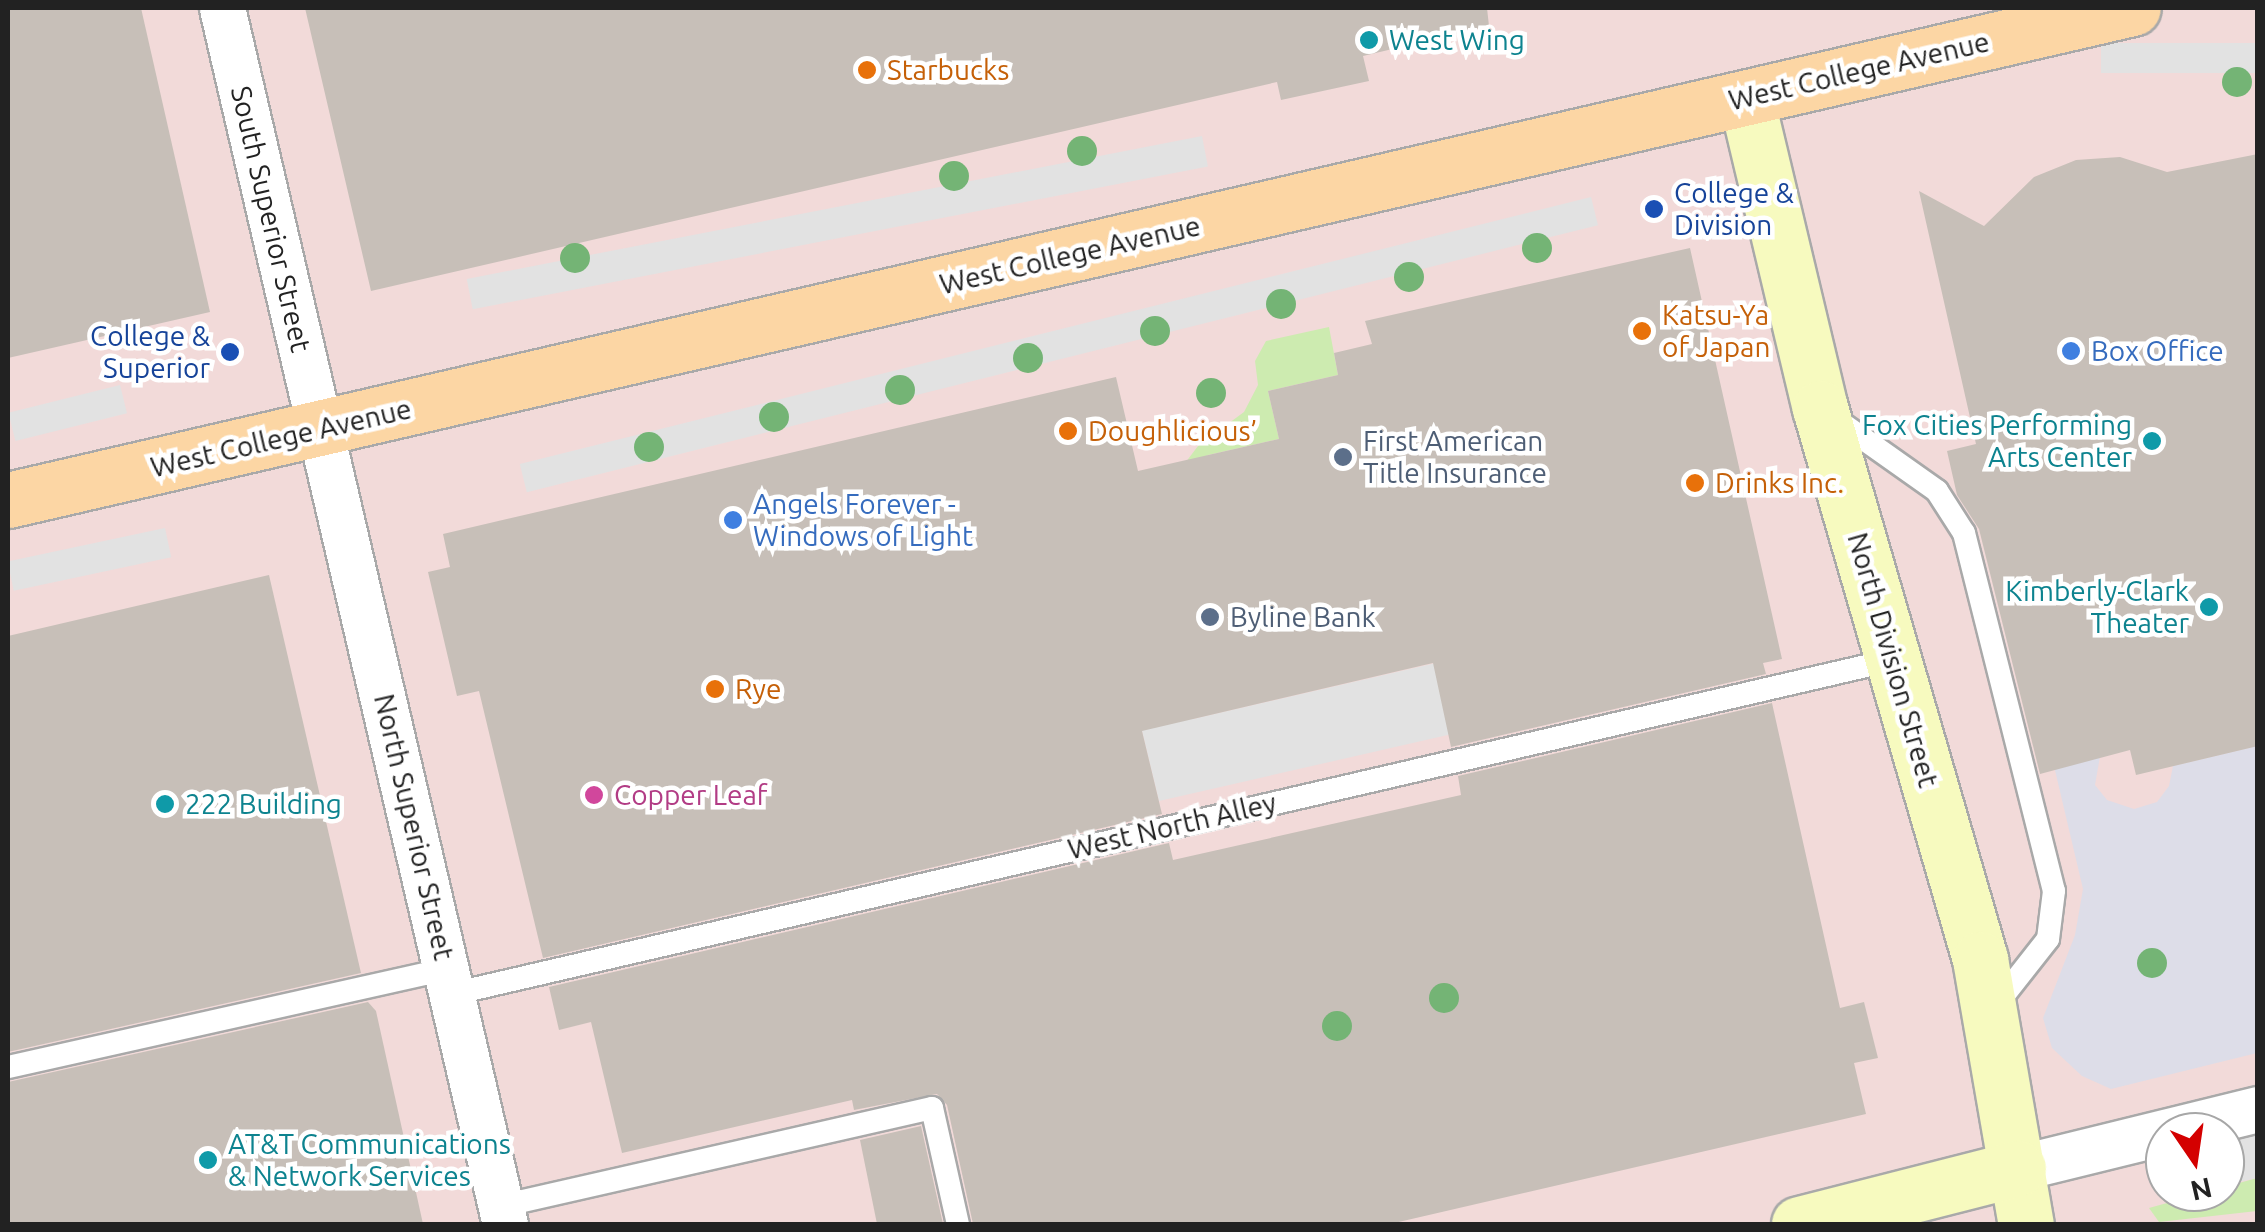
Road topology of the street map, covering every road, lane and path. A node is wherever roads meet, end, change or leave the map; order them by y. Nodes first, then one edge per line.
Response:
1 (222, 8) edge
2 (2133, 8) edge
3 (1746, 98) junction
4 (1820, 408) junction
5 (319, 431) junction
6 (8, 500) edge
7 (1892, 660) junction
8 (449, 982) junction
9 (1990, 1012) junction
10 (8, 1068) edge
11 (2258, 1109) edge
12 (2018, 1168) junction
13 (503, 1215) edge
14 (958, 1224) edge
15 (1799, 1224) edge
16 (2026, 1224) edge

1 - 5 street, South Superior Street
2 - 3 main road, West College Avenue
3 - 4 street, North Division Street
3 - 5 main road, West College Avenue
4 - 7 street, North Division Street
4 - 9 lane
5 - 6 main road, West College Avenue
5 - 8 street, North Superior Street
7 - 8 lane, West North Alley
7 - 9 street, North Division Street
8 - 10 lane, West North Alley
8 - 13 street, North Superior Street
9 - 12 street, North Division Street
11 - 12 street
12 - 15 street
12 - 16 street, North Division Street
13 - 14 lane

